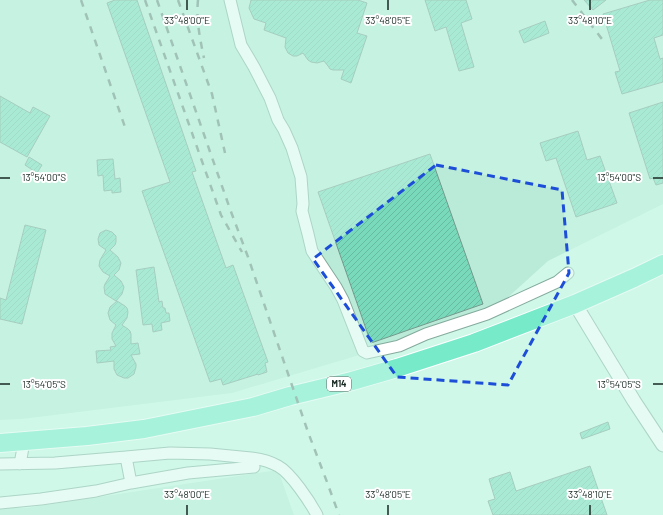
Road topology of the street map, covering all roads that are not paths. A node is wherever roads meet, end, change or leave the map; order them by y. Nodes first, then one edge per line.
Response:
1 (230, 0) edge
2 (663, 264) edge
3 (568, 273) dead end
4 (575, 304) junction
5 (24, 442) junction
6 (0, 443) edge
7 (663, 445) edge
8 (126, 457) junction
9 (251, 458) junction
10 (0, 464) edge
11 (20, 464) junction
12 (130, 483) junction
13 (0, 503) edge
14 (317, 515) edge

1 - 3 street
2 - 4 highway, M14
4 - 5 highway, M14
4 - 7 street
5 - 6 highway, M14
5 - 11 street
8 - 9 street
8 - 11 street
8 - 12 street
9 - 12 street
9 - 14 street
10 - 11 street
12 - 13 street

